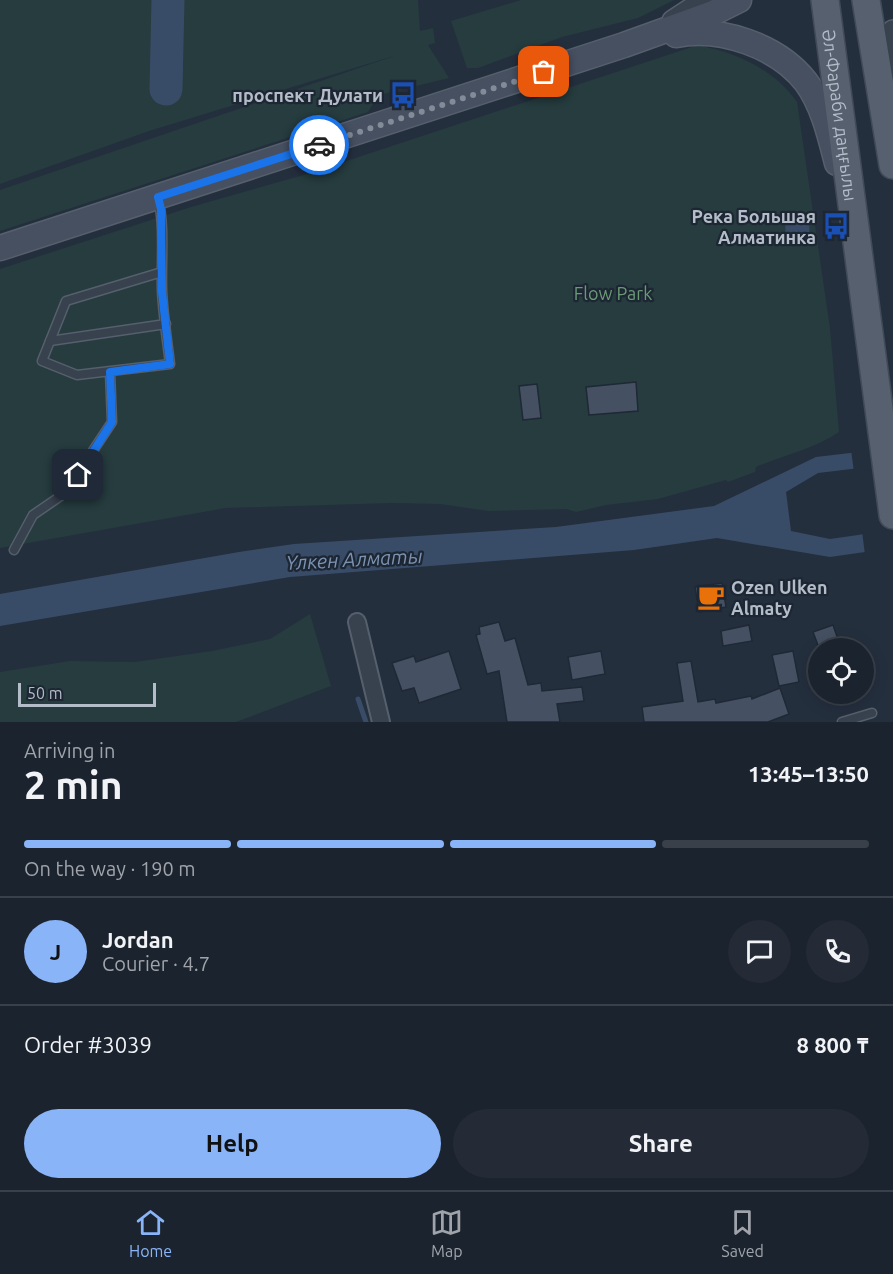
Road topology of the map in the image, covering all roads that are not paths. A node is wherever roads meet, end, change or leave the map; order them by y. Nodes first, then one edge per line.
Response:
1 (705, 0) edge
2 (740, 0) edge
3 (825, 0) edge
4 (866, 0) edge
5 (893, 31) edge
6 (650, 35) junction
7 (624, 45) junction
8 (893, 88) edge
9 (893, 165) edge
10 (158, 197) junction
11 (853, 227) junction
12 (0, 248) edge
13 (162, 272) junction
14 (166, 324) junction
15 (50, 341) junction
16 (110, 372) junction
17 (893, 515) edge
18 (14, 550) dead end
19 (357, 622) dead end
20 (872, 713) dead end
21 (381, 722) edge
22 (842, 722) edge

1 - 6 street
2 - 6 main road
3 - 11 main road, Әл-Фараби даңғылы
4 - 9 main road
5 - 8 street
6 - 7 main road
7 - 10 main road
7 - 11 main road
10 - 12 main road
10 - 13 lane
11 - 17 main road, Әл-Фараби даңғылы
13 - 14 lane
13 - 15 lane
14 - 15 lane
14 - 16 lane
15 - 16 lane
16 - 18 lane
19 - 21 street
20 - 22 lane

